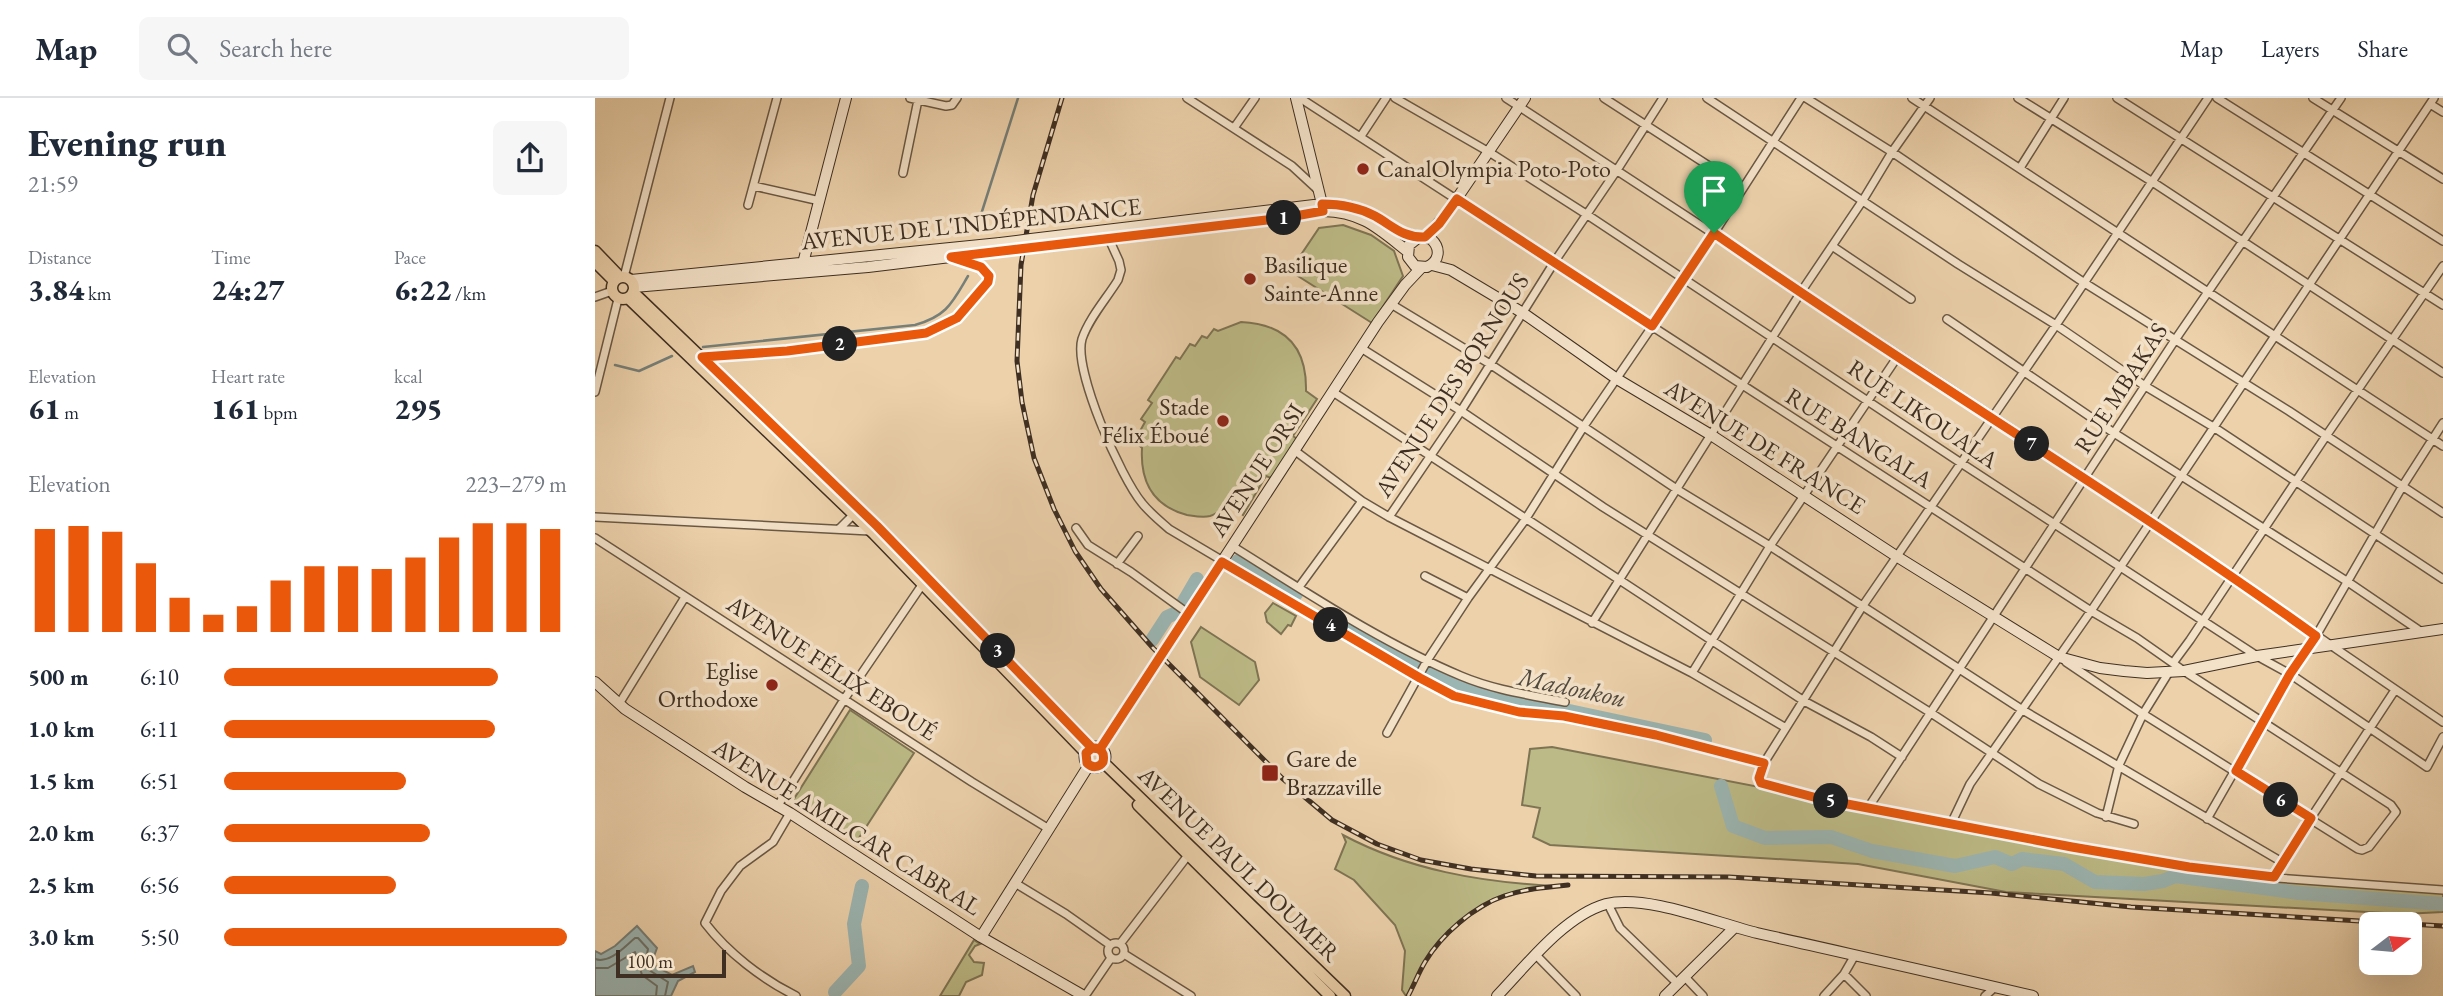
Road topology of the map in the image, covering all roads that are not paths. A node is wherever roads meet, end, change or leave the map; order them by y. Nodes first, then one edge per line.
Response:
1 (670, 98) edge
2 (776, 98) edge
3 (846, 98) edge
4 (1187, 98) edge
5 (1255, 98) edge
6 (1298, 98) edge
7 (1385, 98) edge
8 (1395, 98) edge
9 (1506, 98) edge
10 (1604, 98) edge
11 (1663, 98) edge
12 (1707, 98) edge
13 (1801, 98) edge
14 (1806, 98) edge
15 (1912, 98) edge
16 (1930, 98) edge
17 (2018, 98) edge
18 (2064, 98) edge
19 (2117, 98) edge
20 (2208, 98) edge
21 (2217, 98) edge
22 (2313, 98) edge
23 (2341, 98) edge
24 (914, 99) edge
25 (2432, 101) edge
26 (955, 102) edge
27 (1522, 102) edge
28 (1924, 106) junction
29 (2332, 111) junction
30 (2443, 112) edge
31 (2050, 118) junction
32 (1646, 123) junction
33 (1234, 128) junction
34 (1361, 136) junction
35 (2182, 139) junction
36 (1774, 142) junction
37 (2400, 151) junction
38 (1489, 152) junction
39 (1892, 152) junction
40 (2303, 153) junction
41 (2020, 168) junction
42 (1617, 170) junction
43 (903, 173) dead end
44 (2443, 179) edge
45 (2151, 181) junction
46 (754, 186) junction
47 (1316, 188) junction
48 (1743, 188) junction
49 (2369, 194) junction
50 (2274, 197) junction
51 (1457, 199) junction
52 (1863, 200) junction
53 (820, 201) junction
54 (748, 205) dead end
55 (1319, 208) junction
56 (1586, 214) junction
57 (1445, 216) junction
58 (1714, 233) junction
59 (2117, 233) junction
60 (1422, 237) junction
61 (1109, 239) junction
62 (2339, 241) junction
63 (2443, 241) edge
64 (2241, 242) junction
65 (1031, 243) junction
66 (1832, 246) junction
67 (1000, 247) junction
68 (595, 251) edge
69 (1407, 251) junction
70 (1438, 251) junction
71 (951, 257) junction
72 (1555, 261) junction
73 (595, 262) edge
74 (1411, 262) junction
75 (1432, 265) junction
76 (2443, 266) edge
77 (801, 268) junction
78 (1421, 268) junction
79 (1451, 270) junction
80 (1684, 280) junction
81 (2083, 282) junction
82 (1405, 285) junction
83 (2308, 285) junction
84 (624, 287) junction
85 (2210, 291) junction
86 (1801, 292) junction
87 (2425, 294) junction
88 (595, 297) edge
89 (1911, 299) dead end
90 (1391, 304) junction
91 (2443, 305) edge
92 (1523, 313) junction
93 (1947, 319) dead end
94 (2056, 325) junction
95 (1652, 326) junction
96 (2275, 335) junction
97 (1773, 339) junction
98 (2392, 339) junction
99 (2175, 340) junction
100 (1361, 348) junction
101 (1898, 356) junction
102 (702, 357) junction
103 (1490, 364) junction
104 (2023, 371) junction
105 (2443, 373) edge
106 (1617, 379) junction
107 (2243, 382) junction
108 (2145, 386) junction
109 (1742, 387) junction
110 (2357, 390) junction
111 (595, 392) edge
112 (1333, 392) junction
113 (1868, 400) junction
114 (1461, 411) junction
115 (1992, 418) junction
116 (2443, 423) edge
117 (1584, 426) junction
118 (2215, 428) junction
119 (2115, 433) junction
120 (1711, 435) junction
121 (2326, 436) junction
122 (2434, 440) junction
123 (1837, 446) junction
124 (2443, 446) edge
125 (1294, 450) junction
126 (1430, 454) junction
127 (1961, 463) junction
128 (1555, 474) junction
129 (2183, 475) junction
130 (2085, 477) junction
131 (2295, 483) junction
132 (2402, 487) junction
133 (1678, 490) junction
134 (1804, 494) junction
135 (1362, 501) junction
136 (1931, 506) junction
137 (856, 512) junction
138 (2443, 513) edge
139 (595, 517) edge
140 (1389, 517) junction
141 (1525, 520) junction
142 (2150, 522) junction
143 (2054, 523) junction
144 (1076, 528) dead end
145 (839, 529) junction
146 (2264, 529) junction
147 (877, 532) junction
148 (2375, 534) junction
149 (1648, 535) junction
150 (1138, 536) dead end
151 (595, 538) edge
152 (1232, 546) junction
153 (1770, 546) junction
154 (1896, 556) junction
155 (1222, 562) junction
156 (1117, 564) junction
157 (2121, 566) junction
158 (1489, 569) junction
159 (2027, 569) junction
160 (1425, 576) dead end
161 (2232, 576) junction
162 (1619, 578) junction
163 (2443, 579) edge
164 (924, 581) junction
165 (2348, 582) junction
166 (1299, 587) junction
167 (1740, 594) junction
168 (685, 597) junction
169 (1468, 598) junction
170 (1862, 607) junction
171 (2091, 611) junction
172 (1189, 614) junction
173 (1994, 617) junction
174 (2204, 619) junction
175 (1592, 623) junction
176 (2443, 629) edge
177 (2420, 631) junction
178 (2316, 636) junction
179 (1713, 640) junction
180 (2330, 645) junction
181 (2305, 650) junction
182 (1833, 653) junction
183 (2257, 656) junction
184 (2060, 657) junction
185 (1428, 659) junction
186 (1960, 667) junction
187 (2171, 667) junction
188 (2184, 671) junction
189 (1692, 673) junction
190 (2290, 674) junction
191 (1420, 678) junction
192 (595, 682) edge
193 (2395, 690) junction
194 (845, 698) junction
195 (1804, 701) junction
196 (1565, 702) dead end
197 (619, 704) junction
198 (2021, 709) junction
199 (1931, 713) junction
200 (2143, 714) junction
201 (2265, 722) junction
202 (2443, 722) edge
203 (1786, 728) junction
204 (2372, 729) junction
205 (1387, 733) dead end
206 (2443, 737) edge
207 (1093, 750) junction
208 (1991, 753) junction
209 (1902, 757) junction
210 (1764, 763) junction
211 (1097, 765) junction
212 (2119, 765) junction
213 (2236, 771) junction
214 (2341, 773) junction
215 (777, 807) junction
216 (1868, 808) junction
217 (790, 813) junction
218 (2106, 817) junction
219 (2311, 818) junction
220 (2207, 819) junction
221 (1951, 824) junction
222 (2134, 824) dead end
223 (1049, 828) junction
224 (1189, 854) junction
225 (2282, 862) junction
226 (2274, 877) junction
227 (1015, 883) junction
228 (2443, 890) edge
229 (1608, 904) junction
230 (1255, 915) junction
231 (1735, 927) junction
232 (981, 937) junction
233 (1120, 944) junction
234 (1110, 945) junction
235 (1123, 954) junction
236 (1855, 955) junction
237 (1536, 956) junction
238 (1111, 958) junction
239 (1844, 974) junction
240 (1681, 980) junction
241 (1994, 988) junction
242 (2030, 995) edge
243 (796, 996) edge
244 (1085, 996) edge
245 (1191, 996) edge
246 (1330, 996) edge
247 (1345, 996) edge
248 (1497, 996) edge
249 (1576, 996) edge
250 (1665, 996) edge
251 (1703, 996) edge
252 (1823, 996) edge
253 (1866, 996) edge
254 (1985, 996) edge

1 - 84 street
2 - 46 street
3 - 53 main road
4 - 33 street
5 - 33 street
6 - 34 street, RUE BANGALA
6 - 47 main road
7 - 34 street
8 - 38 street, RUE LIKOUALA
9 - 27 street
10 - 32 street
11 - 32 street, AVENUE DES BORNOUS
12 - 36 street
13 - 36 street
14 - 39 street
15 - 28 street
16 - 28 street
17 - 31 street
18 - 31 street
19 - 35 street
20 - 35 street
21 - 40 street
22 - 29 street
23 - 29 street, RUE MBAKAS
24 - 26 street
24 - 43 street
25 - 30 street
25 - 37 street
27 - 38 main road
27 - 42 street
28 - 39 street
28 - 41 street
29 - 37 street
29 - 40 street, RUE MBAKAS
31 - 41 street
31 - 45 street
32 - 42 street, AVENUE DES BORNOUS
32 - 48 street
33 - 47 street
34 - 51 street, RUE BANGALA
35 - 45 street
35 - 50 street
36 - 48 street
36 - 52 street
37 - 44 street
37 - 49 street
38 - 51 main road
38 - 56 street, RUE LIKOUALA
39 - 52 street
39 - 81 street
40 - 49 street
40 - 50 street, RUE MBAKAS
41 - 59 street
42 - 56 street, AVENUE DES BORNOUS
42 - 58 street
45 - 59 street
45 - 64 street
46 - 53 street
46 - 54 street
47 - 55 main road
48 - 58 street
49 - 62 street
49 - 63 street
50 - 62 street
50 - 64 street, RUE MBAKAS
51 - 57 main road
51 - 72 street, RUE BANGALA
52 - 66 street
52 - 94 street
53 - 77 main road
55 - 60 main road, AVENUE DE L'INDÉPENDANCE
55 - 61 main road, AVENUE DE L'INDÉPENDANCE
55 - 65 main road, AVENUE DE L'INDÉPENDANCE
55 - 69 main road, AVENUE DE L'INDÉPENDANCE
56 - 72 street, AVENUE DES BORNOUS
56 - 80 street, RUE LIKOUALA
57 - 60 main road
57 - 70 main road
58 - 80 street
58 - 86 street
59 - 81 street
59 - 85 street
60 - 69 main road
60 - 70 main road
61 - 65 main road, AVENUE DE L'INDÉPENDANCE
61 - 155 street
62 - 83 street
62 - 87 street
64 - 83 street
64 - 85 street, RUE MBAKAS
65 - 67 main road, AVENUE DE L'INDÉPENDANCE, bridge
66 - 86 street
66 - 89 street
67 - 71 main road, AVENUE DE L'INDÉPENDANCE
67 - 77 main road, AVENUE DE L'INDÉPENDANCE
68 - 84 main road
69 - 74 main road
70 - 75 main road
70 - 79 main road
71 - 77 main road, AVENUE DE L'INDÉPENDANCE
71 - 102 street
72 - 92 street, AVENUE DES BORNOUS
72 - 95 street, RUE BANGALA
73 - 84 main road
74 - 78 main road
74 - 82 main road
75 - 78 main road
75 - 79 main road
76 - 87 street
77 - 84 main road, AVENUE DE L'INDÉPENDANCE
78 - 82 main road
79 - 92 main road, AVENUE DE FRANCE
80 - 95 street
80 - 97 street, RUE LIKOUALA
81 - 94 street
81 - 99 street
82 - 90 main road, AVENUE ORSI
83 - 96 street
83 - 98 street
84 - 88 street
84 - 102 main road
84 - 111 street
84 - 137 main road
85 - 96 street
85 - 99 street, RUE MBAKAS
86 - 97 street
86 - 101 street
87 - 91 street
87 - 98 street
90 - 100 main road, AVENUE ORSI
90 - 103 street
92 - 103 street, AVENUE DES BORNOUS
92 - 106 main road, AVENUE DE FRANCE
93 - 104 street
94 - 104 street
94 - 108 street
95 - 106 street
95 - 109 street, RUE BANGALA
96 - 107 street
96 - 110 street
97 - 109 street
97 - 113 street, RUE LIKOUALA
98 - 105 street
98 - 110 street
99 - 107 street
99 - 108 street, RUE MBAKAS
100 - 112 main road, AVENUE ORSI
100 - 114 street
101 - 113 street
101 - 115 street
102 - 137 main road
103 - 114 street, AVENUE DES BORNOUS
103 - 117 street
104 - 115 street
104 - 119 street
106 - 117 street
106 - 120 main road, AVENUE DE FRANCE
107 - 118 street
107 - 121 street
108 - 118 street
108 - 119 street, RUE MBAKAS
109 - 120 street
109 - 123 street, RUE BANGALA
110 - 121 street
110 - 122 street
112 - 125 main road, AVENUE ORSI
112 - 126 street
113 - 123 street
113 - 127 street, RUE LIKOUALA
114 - 126 street, AVENUE DES BORNOUS
114 - 128 street
115 - 127 street
115 - 130 street
116 - 122 street
117 - 128 street
117 - 133 street
118 - 129 street
118 - 131 street
119 - 129 street
119 - 130 street, RUE MBAKAS
120 - 133 street
120 - 134 main road, AVENUE DE FRANCE
121 - 131 street
121 - 132 street
122 - 124 street
122 - 132 street
123 - 134 street
123 - 136 street, RUE BANGALA
125 - 135 street
125 - 152 main road, AVENUE ORSI
126 - 140 street, AVENUE DES BORNOUS
126 - 141 street
127 - 136 street
127 - 143 street, RUE LIKOUALA
128 - 141 street
128 - 149 street
129 - 142 street
129 - 146 street
130 - 142 street
130 - 143 street, RUE MBAKAS
131 - 146 street
131 - 148 street
132 - 138 street
132 - 148 street
133 - 149 street
133 - 153 street
134 - 153 street
134 - 154 main road, AVENUE DE FRANCE
135 - 140 street
135 - 166 street
136 - 154 street
136 - 159 street, RUE BANGALA
137 - 145 street
137 - 147 main road
139 - 145 street
140 - 158 street
141 - 158 street
141 - 162 street
142 - 157 street
142 - 161 street
143 - 157 street, RUE LIKOUALA
143 - 159 street, RUE MBAKAS
144 - 156 street
145 - 147 street
146 - 161 street
146 - 165 street
147 - 164 main road
148 - 163 street
148 - 165 street
149 - 162 street
149 - 167 street
150 - 156 street
151 - 168 street, AVENUE FÉLIX EBOUÉ
152 - 155 main road, AVENUE ORSI
152 - 166 street
153 - 167 street
153 - 170 street
154 - 170 street
154 - 173 main road, AVENUE DE FRANCE
155 - 172 main road, AVENUE ORSI
155 - 191 street
156 - 172 street
157 - 171 street
157 - 174 street, RUE LIKOUALA
158 - 169 street
158 - 175 street
159 - 171 street, RUE BANGALA
159 - 173 street, RUE MBAKAS
160 - 169 street
161 - 174 street
161 - 178 street
162 - 175 street
162 - 179 street
164 - 194 street
164 - 207 main road
165 - 177 street
165 - 178 street
166 - 185 street
167 - 179 street
167 - 182 street
168 - 194 street, AVENUE FÉLIX EBOUÉ
168 - 197 street
169 - 185 street
170 - 182 street
170 - 186 street
171 - 184 street
171 - 187 street, RUE BANGALA
172 - 207 main road, AVENUE ORSI
173 - 184 main road, AVENUE DE FRANCE
173 - 186 street, RUE MBAKAS
174 - 183 street, RUE LIKOUALA
174 - 187 street
175 - 189 street
176 - 177 main road, AVENUE DE FRANCE
177 - 180 main road, AVENUE DE FRANCE
178 - 180 street
178 - 181 street
179 - 189 street
179 - 195 street
180 - 181 main road, AVENUE DE FRANCE
180 - 193 street
181 - 183 main road, AVENUE DE FRANCE
181 - 190 street
182 - 195 street
182 - 199 street
183 - 188 main road, AVENUE DE FRANCE
183 - 190 street, RUE LIKOUALA
184 - 187 main road, AVENUE DE FRANCE
184 - 198 street
184 - 200 street
185 - 191 street
185 - 196 street
186 - 198 street
186 - 199 street, RUE MBAKAS
187 - 188 main road, AVENUE DE FRANCE
187 - 200 street
188 - 201 street
189 - 203 street
190 - 201 street
190 - 204 street, RUE LIKOUALA
191 - 205 street
191 - 210 street
192 - 197 main road, AVENUE AMILCAR CABRAL
193 - 202 street
193 - 204 street
194 - 215 street
194 - 223 street, AVENUE FÉLIX EBOUÉ
195 - 203 street
195 - 209 street
197 - 215 main road, AVENUE AMILCAR CABRAL
198 - 208 street
198 - 212 street
199 - 208 street
199 - 209 street, RUE MBAKAS
200 - 212 street
200 - 213 street
201 - 213 street
201 - 214 street
203 - 210 street
204 - 206 street, RUE LIKOUALA
204 - 214 street
207 - 211 main road
207 - 211 main road
208 - 218 street
208 - 221 street
209 - 216 street, RUE MBAKAS
210 - 216 street
211 - 223 main road
211 - 224 main road, AVENUE PAUL DOUMER
211 - 230 main road, AVENUE PAUL DOUMER
212 - 218 street
212 - 220 street
213 - 219 street
213 - 220 street
214 - 219 street
214 - 219 street
215 - 217 main road, AVENUE AMILCAR CABRAL
216 - 221 street
217 - 232 main road, AVENUE AMILCAR CABRAL
217 - 243 street
218 - 222 street
219 - 225 street
220 - 225 street
221 - 226 street
223 - 227 main road
224 - 230 main road, AVENUE PAUL DOUMER
224 - 233 street
225 - 226 street
226 - 228 street
227 - 232 main road
227 - 234 street
229 - 231 main road
229 - 237 main road
229 - 240 street
230 - 246 main road, AVENUE PAUL DOUMER
230 - 247 main road, AVENUE PAUL DOUMER
231 - 236 main road
231 - 240 main road
232 - 244 main road, AVENUE AMILCAR CABRAL
233 - 234 street
233 - 235 street
234 - 238 street
235 - 238 street
235 - 245 street
236 - 239 street
236 - 241 main road
237 - 248 main road
237 - 249 street
238 - 244 street
239 - 252 street
239 - 253 street
240 - 250 main road
240 - 251 street
241 - 242 main road
241 - 254 street

